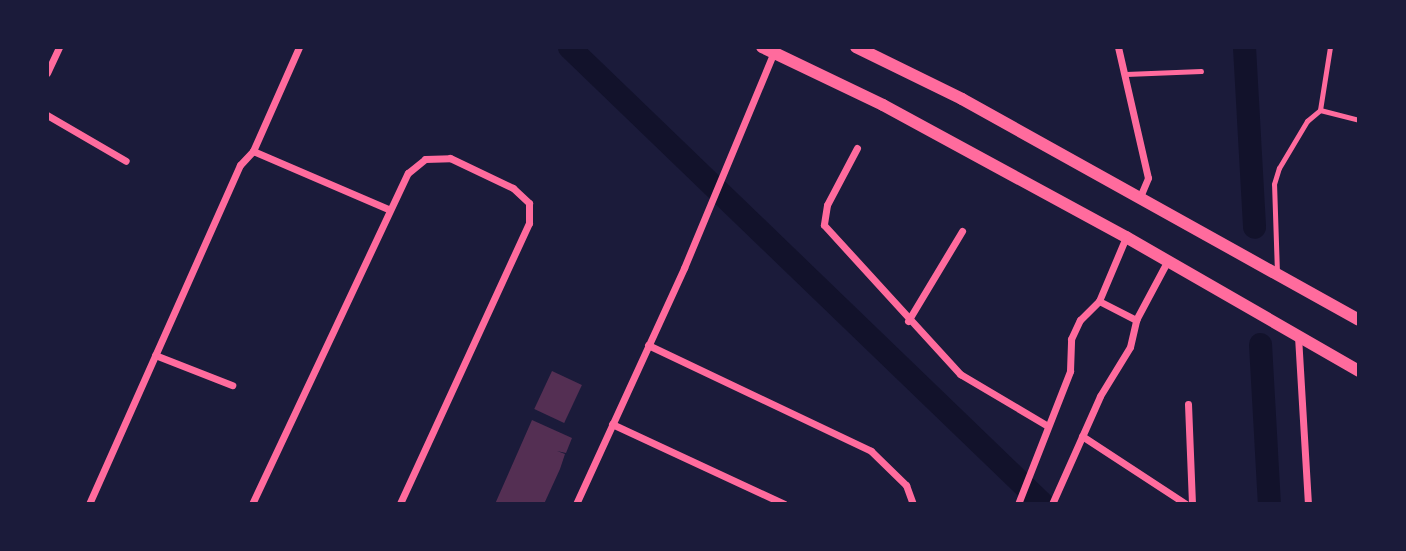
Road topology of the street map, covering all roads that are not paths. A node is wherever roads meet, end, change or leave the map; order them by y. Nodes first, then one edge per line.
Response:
1 (59, 47) edge
2 (299, 47) edge
3 (856, 47) edge
4 (1118, 47) edge
5 (1330, 47) edge
6 (768, 50) edge
7 (1201, 71) dead end
8 (47, 74) edge
9 (1126, 74) junction
10 (1320, 110) junction
11 (47, 115) edge
12 (1359, 120) edge
13 (857, 148) dead end
14 (253, 151) junction
15 (126, 161) dead end
16 (1140, 197) junction
17 (388, 209) junction
18 (962, 231) dead end
19 (1126, 237) junction
20 (1168, 260) junction
21 (1278, 273) junction
22 (1099, 301) junction
23 (1136, 320) junction
24 (1359, 320) edge
25 (908, 321) junction
26 (1298, 335) junction
27 (648, 345) junction
28 (155, 355) junction
29 (1359, 371) edge
30 (232, 386) dead end
31 (1188, 404) dead end
32 (612, 424) junction
33 (1048, 426) junction
34 (1082, 436) junction
35 (89, 504) edge
36 (252, 504) edge
37 (400, 504) edge
38 (576, 504) edge
39 (784, 504) edge
40 (913, 504) edge
41 (1018, 504) edge
42 (1052, 504) edge
43 (1186, 504) edge
44 (1192, 504) edge
45 (1308, 504) edge

1 - 8 street
2 - 14 street
3 - 16 street
4 - 9 street
5 - 10 lane
6 - 19 street
6 - 27 street
7 - 9 lane
9 - 16 street
10 - 12 lane
10 - 21 lane
11 - 15 street
13 - 25 street
14 - 17 street
14 - 28 street
16 - 21 street
17 - 36 street
17 - 37 street
18 - 25 street
19 - 20 street
19 - 22 street
20 - 23 street
20 - 26 street
21 - 24 street
22 - 23 street
22 - 33 street
23 - 34 street
25 - 33 street
26 - 29 street
26 - 45 street
27 - 32 street
27 - 40 street
28 - 30 street
28 - 35 street
31 - 44 street
32 - 38 street
32 - 39 street
33 - 41 street
34 - 42 street
34 - 43 street

